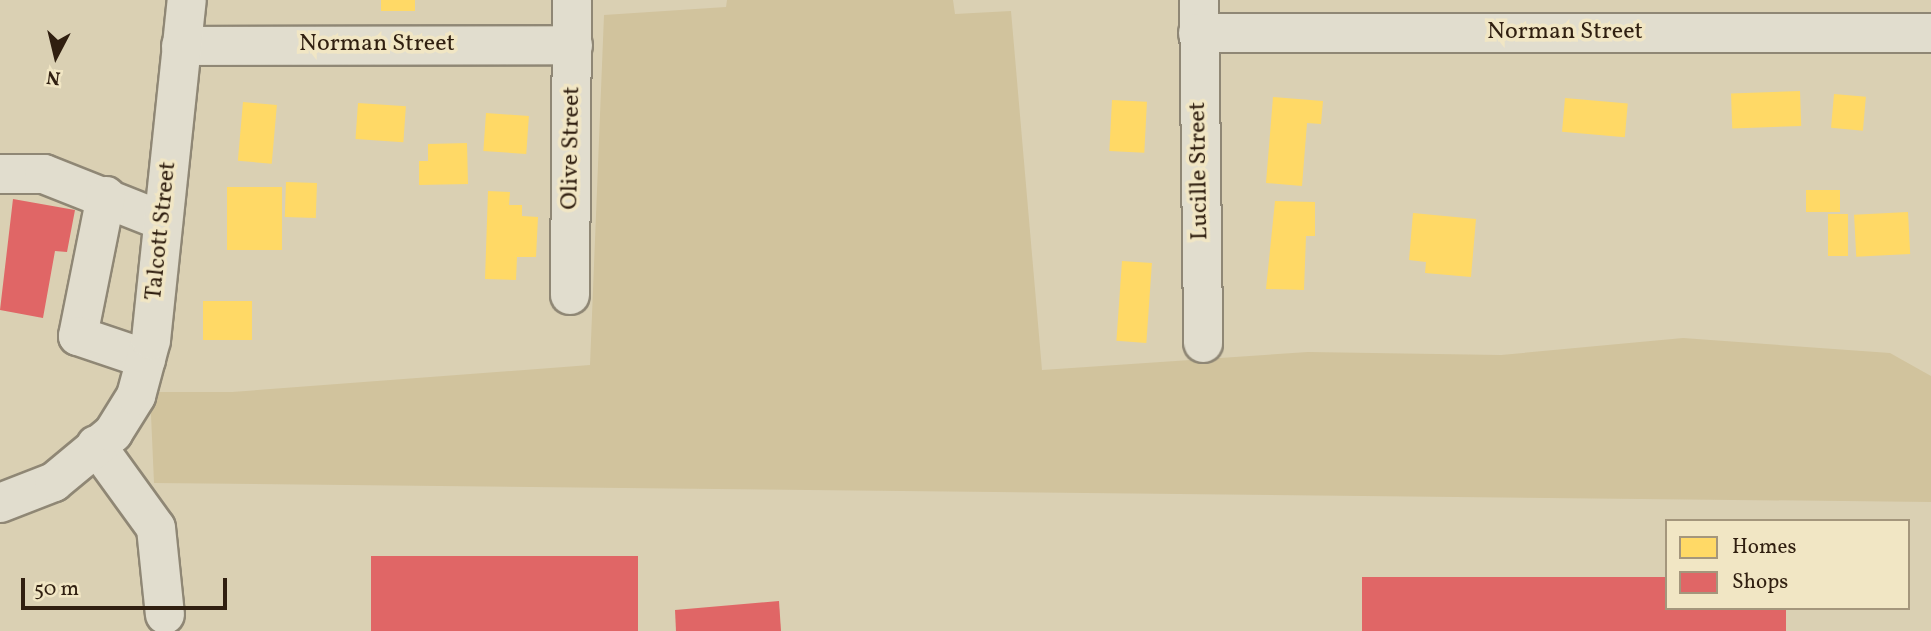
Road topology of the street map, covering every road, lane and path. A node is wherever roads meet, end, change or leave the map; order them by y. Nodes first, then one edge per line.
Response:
1 (187, 0) edge
2 (572, 0) edge
3 (1198, 16) edge
4 (1931, 33) edge
5 (573, 45) junction
6 (181, 46) junction
7 (0, 174) edge
8 (106, 196) junction
9 (163, 221) junction
10 (569, 295) dead end
11 (1203, 343) dead end
12 (146, 359) junction
13 (96, 445) junction
14 (0, 503) edge
15 (169, 626) edge

1 - 6 street, Talcott Street
2 - 5 street, Olive Street
3 - 4 street, Norman Street
3 - 11 street, Lucille Street
5 - 6 street, Norman Street
5 - 10 street, Olive Street
6 - 9 street, Talcott Street
7 - 8 street
8 - 9 street
8 - 12 street
9 - 12 street, Talcott Street
12 - 13 street, Talcott Street
13 - 14 street, Talcott Street
13 - 15 street

